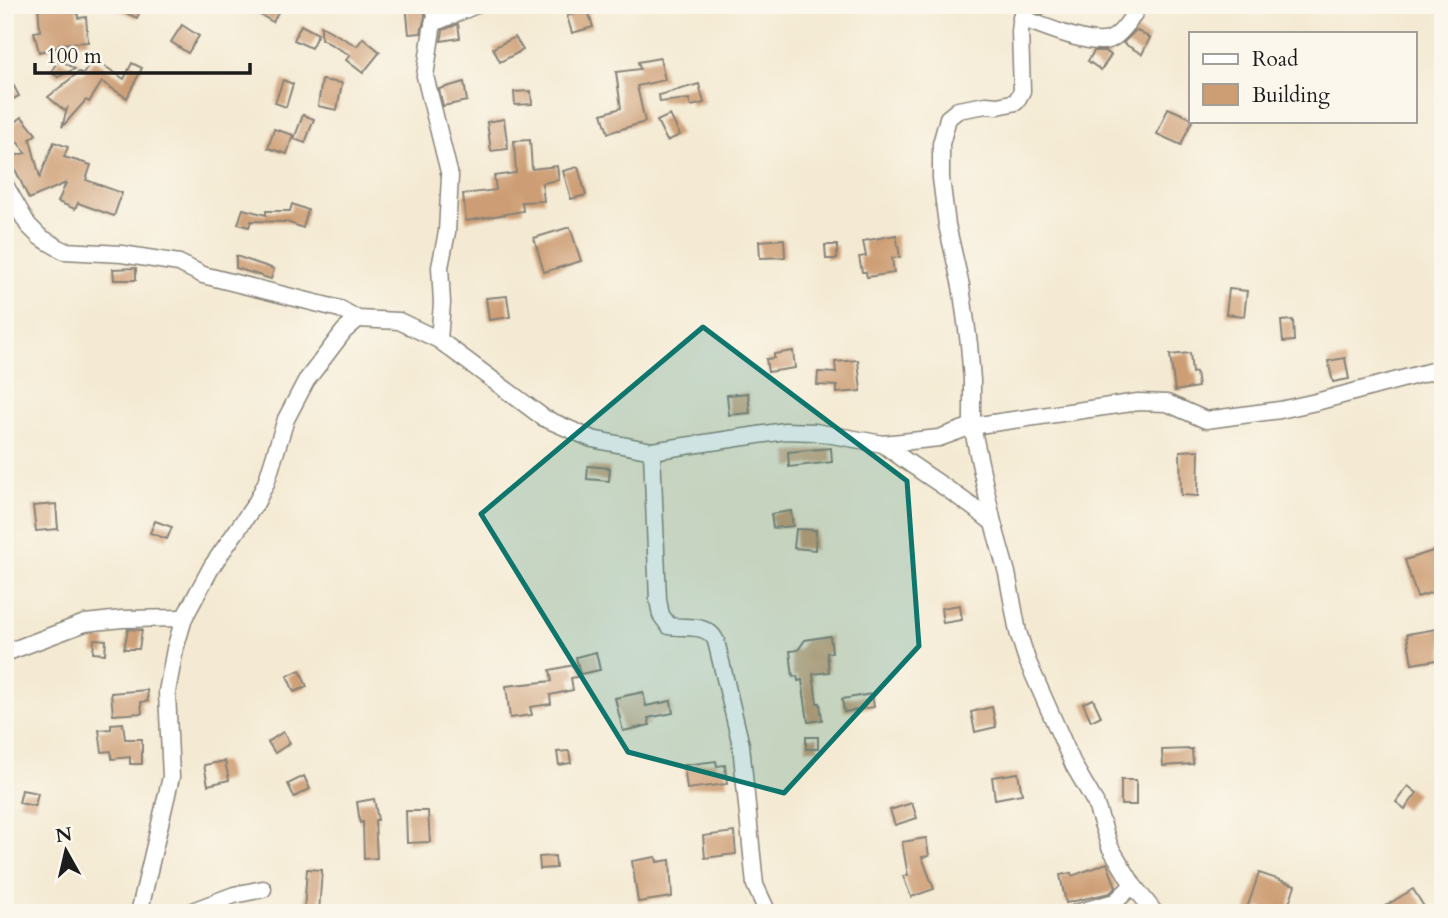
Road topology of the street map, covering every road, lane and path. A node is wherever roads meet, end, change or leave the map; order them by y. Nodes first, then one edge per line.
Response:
1 (434, 5) edge
2 (476, 5) edge
3 (1139, 5) edge
4 (1022, 11) edge
5 (433, 23) junction
6 (5, 186) edge
7 (358, 318) junction
8 (439, 340) junction
9 (1443, 368) edge
10 (972, 426) junction
11 (883, 444) junction
12 (652, 451) junction
13 (993, 523) junction
14 (184, 618) junction
15 (5, 653) edge
16 (1133, 886) junction
17 (262, 890) dead end
18 (139, 913) edge
19 (187, 913) edge
20 (768, 913) edge
21 (1076, 913) edge
22 (1155, 913) edge

1 - 5 street
2 - 5 street
3 - 4 street
4 - 10 street
5 - 8 street
6 - 7 street
7 - 8 street
7 - 14 street
8 - 12 street
9 - 10 street
10 - 11 street
10 - 13 street
11 - 12 street
11 - 13 street
12 - 20 street
13 - 16 street
14 - 15 street
14 - 18 street
16 - 21 street
16 - 22 street
17 - 19 street

